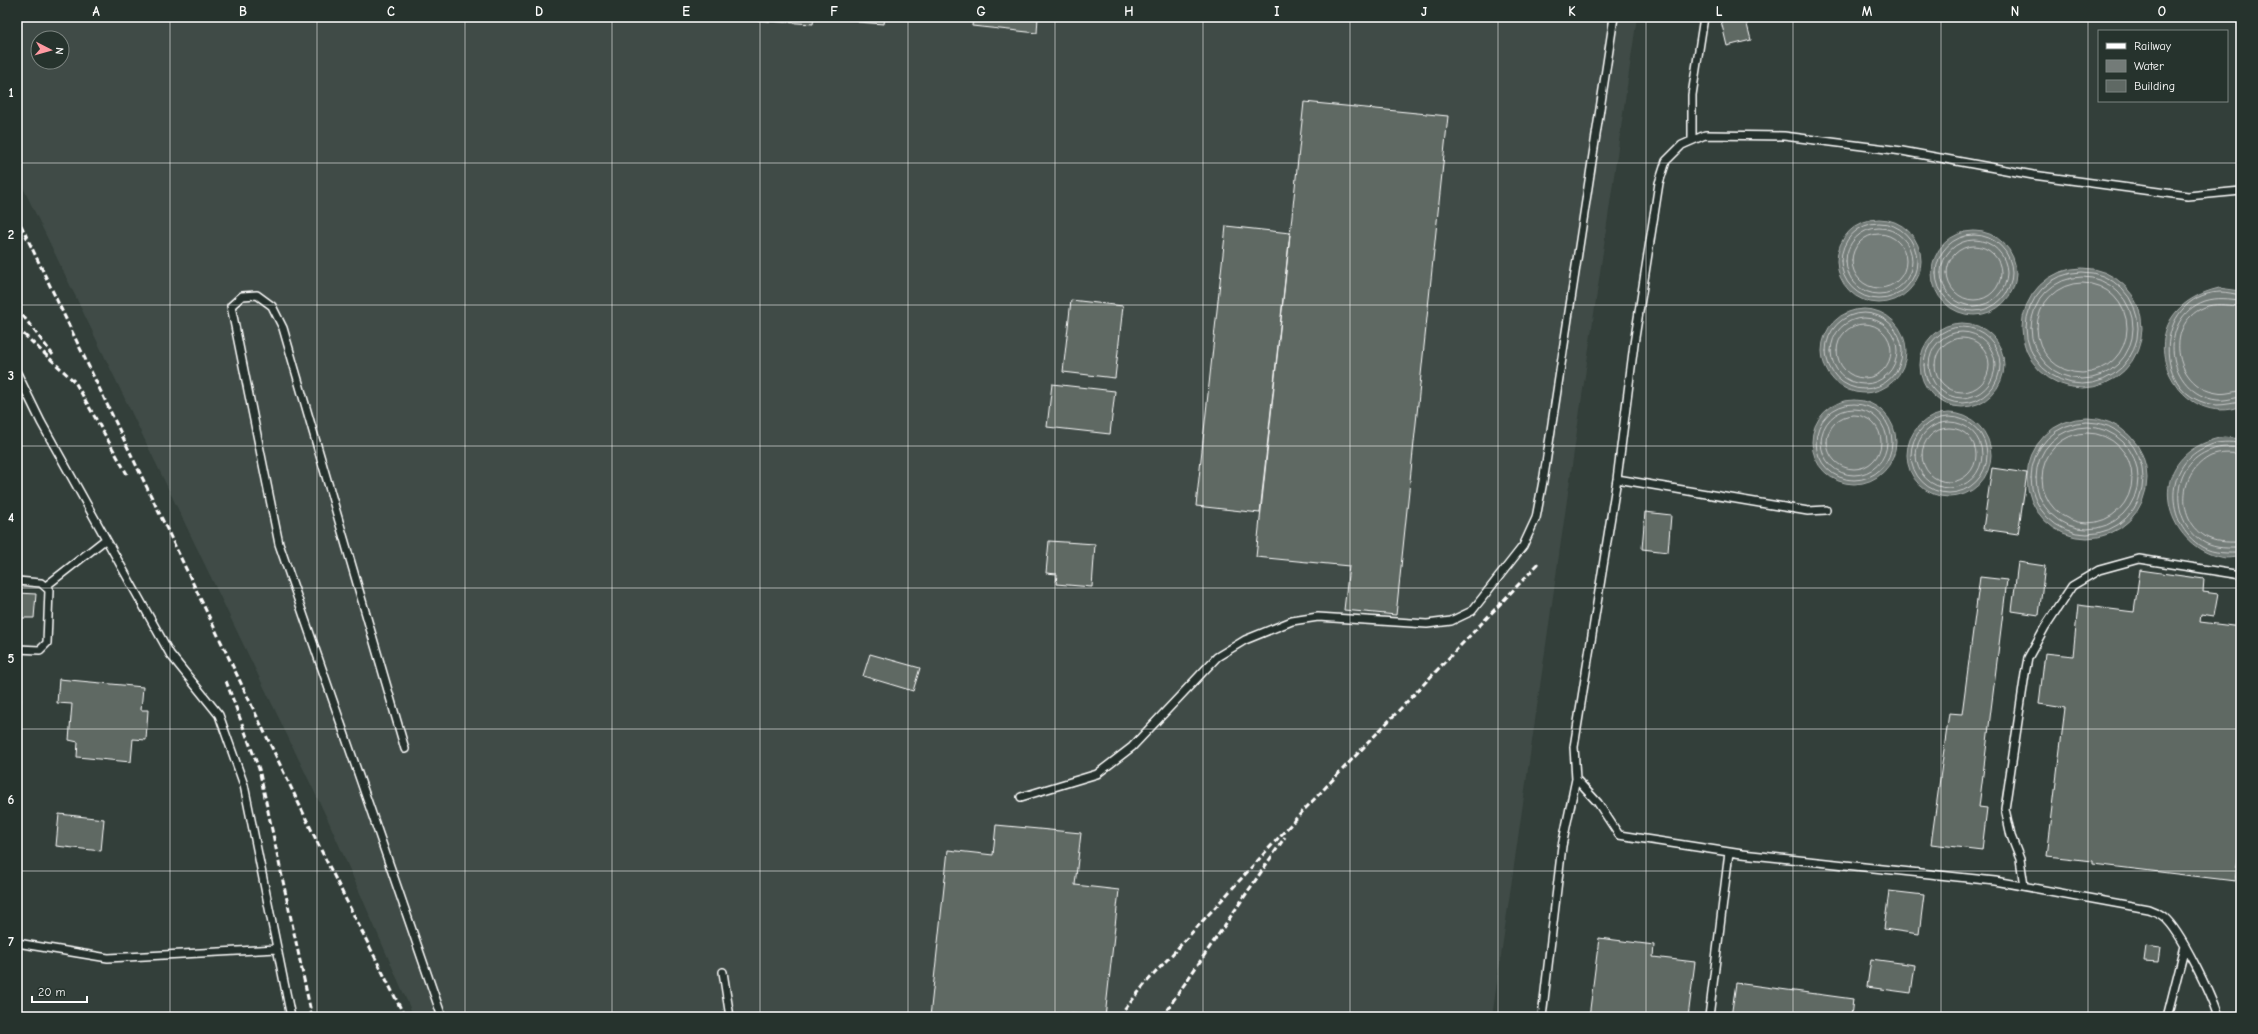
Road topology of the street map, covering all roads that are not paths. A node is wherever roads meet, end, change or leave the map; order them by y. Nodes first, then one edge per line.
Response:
1 (1614, 17) edge
2 (1704, 17) edge
3 (1692, 140) junction
4 (2241, 191) edge
5 (17, 373) edge
6 (1617, 479) junction
7 (1826, 510) dead end
8 (106, 539) junction
9 (2241, 575) edge
10 (17, 581) edge
11 (46, 586) junction
12 (17, 649) edge
13 (405, 749) dead end
14 (1576, 779) junction
15 (1022, 797) dead end
16 (1729, 852) junction
17 (2024, 886) junction
18 (17, 943) edge
19 (2185, 946) junction
20 (277, 949) junction
21 (723, 972) dead end
22 (291, 1017) edge
23 (442, 1017) edge
24 (730, 1017) edge
25 (1542, 1017) edge
26 (1709, 1017) edge
27 (2168, 1017) edge
28 (2218, 1017) edge

1 - 15 lane
2 - 3 lane
3 - 4 lane
3 - 6 lane
5 - 8 lane
6 - 7 lane
6 - 14 lane
8 - 11 lane
8 - 20 lane
9 - 17 lane
10 - 11 lane
11 - 12 lane
13 - 23 lane
14 - 16 lane
14 - 25 lane
16 - 17 lane
16 - 26 lane
17 - 19 lane
18 - 20 lane
19 - 27 lane
19 - 28 lane
20 - 22 lane
21 - 24 lane

